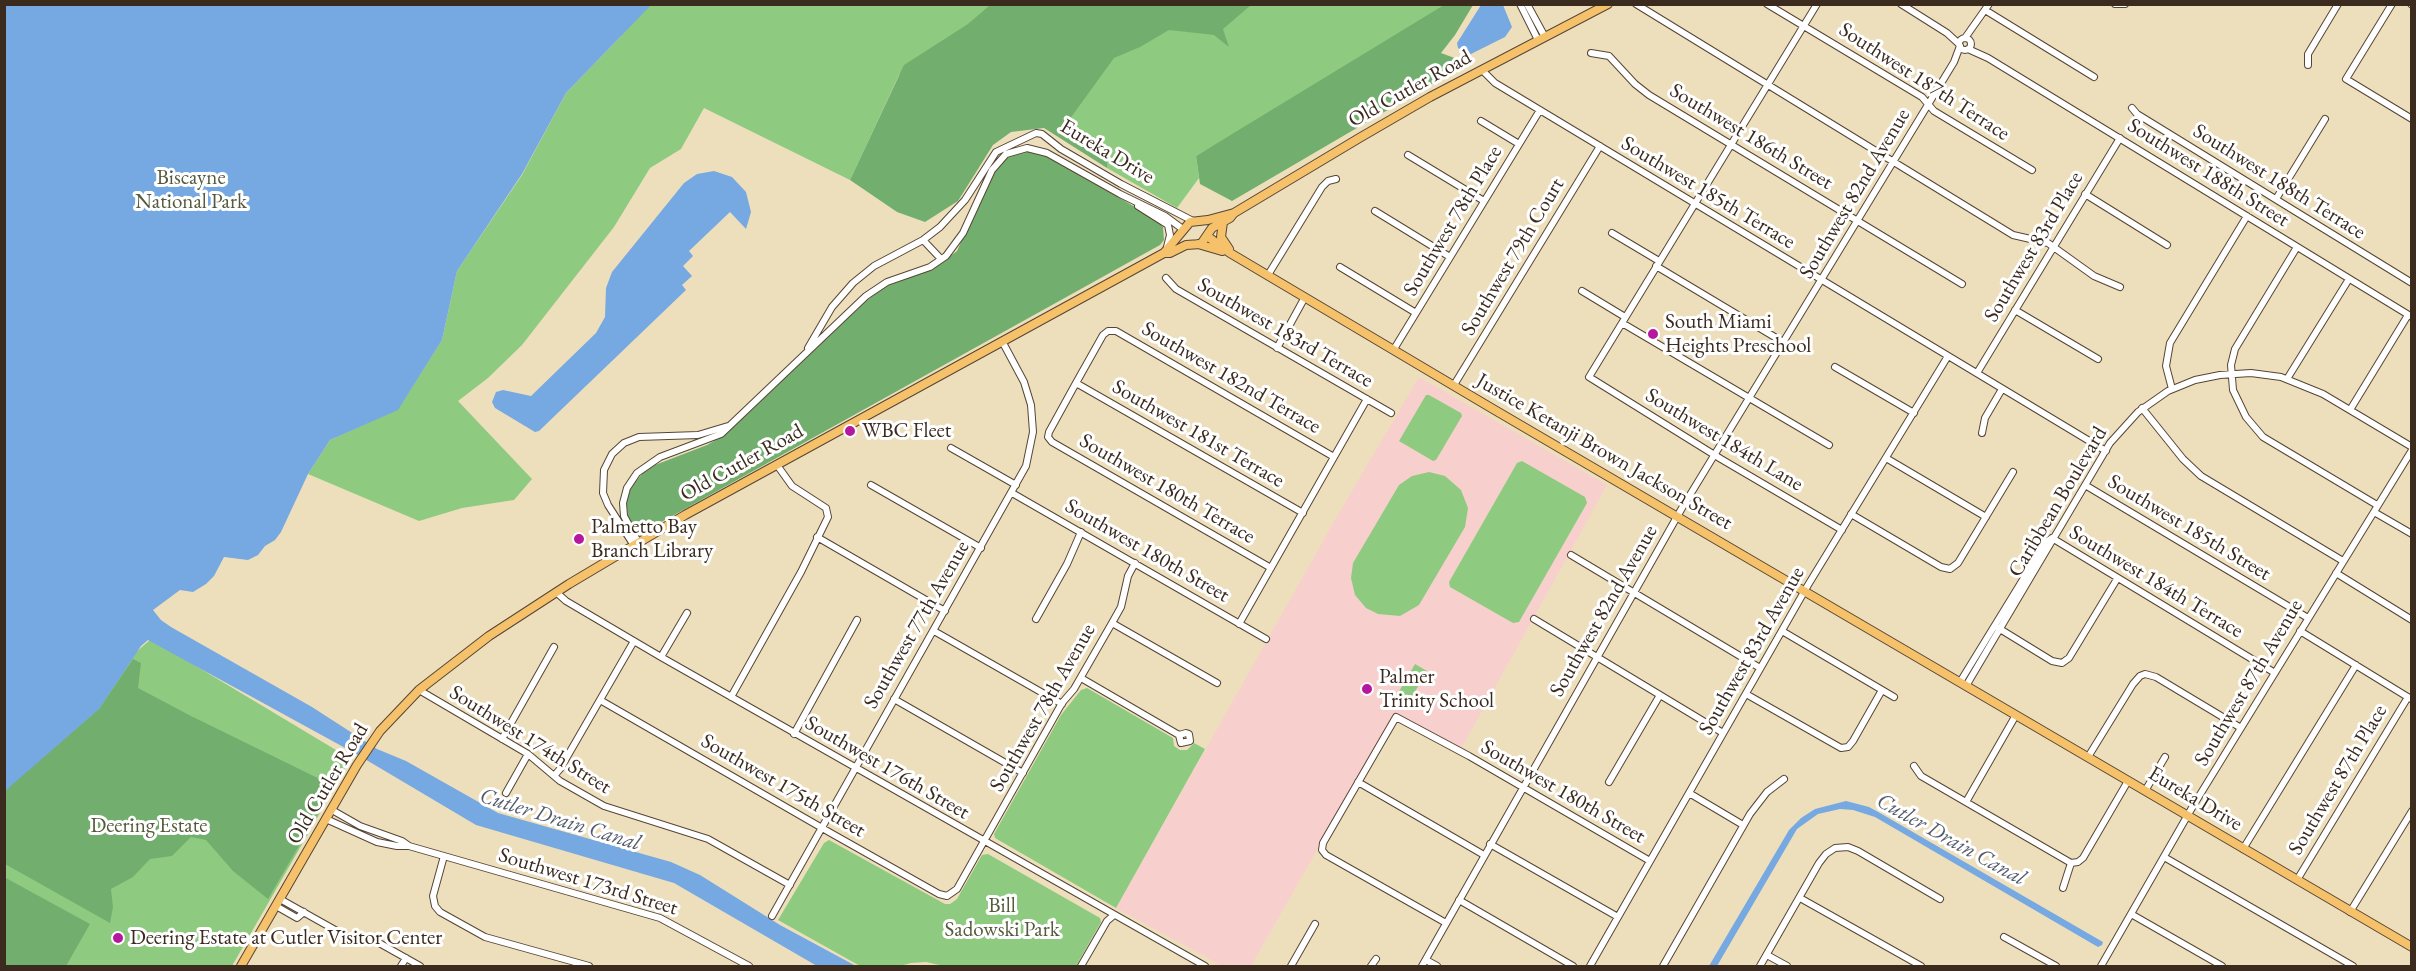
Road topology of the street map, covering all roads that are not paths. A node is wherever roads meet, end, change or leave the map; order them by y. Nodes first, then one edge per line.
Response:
1 (1520, 4) edge
2 (1527, 4) edge
3 (1608, 4) edge
4 (1636, 4) edge
5 (1767, 4) edge
6 (1817, 4) edge
7 (1901, 4) edge
8 (2338, 4) edge
9 (2392, 4) edge
10 (1987, 8) edge
11 (1804, 26) junction
12 (1541, 39) junction
13 (1965, 44) junction
14 (1591, 52) dead end
15 (2308, 65) dead end
16 (1482, 70) junction
17 (2094, 76) dead end
18 (1766, 85) junction
19 (1929, 104) junction
20 (2132, 108) dead end
21 (1539, 110) junction
22 (2325, 119) dead end
23 (2412, 119) edge
24 (1481, 121) dead end
25 (1028, 137) junction
26 (2120, 138) junction
27 (1519, 144) junction
28 (1731, 144) junction
29 (1600, 146) junction
30 (1030, 148) junction
31 (998, 150) junction
32 (1408, 155) dead end
33 (1003, 156) junction
34 (1894, 162) junction
35 (2032, 170) dead end
36 (1336, 178) dead end
37 (974, 187) junction
38 (981, 191) junction
39 (1120, 194) junction
40 (2085, 194) junction
41 (2276, 199) junction
42 (1484, 201) junction
43 (962, 203) junction
44 (1694, 204) junction
45 (973, 211) junction
46 (1375, 212) dead end
47 (1234, 213) junction
48 (2247, 216) junction
49 (1196, 221) junction
50 (1857, 221) junction
51 (1223, 222) junction
52 (1184, 231) junction
53 (1612, 233) dead end
54 (1207, 235) junction
55 (923, 240) junction
56 (1196, 244) junction
57 (2167, 245) dead end
58 (2054, 247) junction
59 (2297, 247) junction
60 (1166, 250) junction
61 (1230, 253) junction
62 (1450, 257) junction
63 (941, 259) junction
64 (1657, 264) junction
65 (1340, 267) dead end
66 (1268, 275) junction
67 (1166, 278) dead end
68 (2349, 279) junction
69 (1821, 280) junction
70 (2412, 283) edge
71 (1962, 284) dead end
72 (2120, 287) dead end
73 (1582, 291) dead end
74 (1305, 297) junction
75 (2015, 310) junction
76 (1416, 313) junction
77 (2410, 316) edge
78 (1623, 320) junction
79 (821, 326) junction
80 (828, 332) junction
81 (1002, 341) junction
82 (1783, 342) junction
83 (1277, 348) junction
84 (1394, 349) junction
85 (807, 351) junction
86 (1948, 356) junction
87 (2098, 359) dead end
88 (1835, 367) dead end
89 (1977, 373) junction
90 (2231, 374) junction
91 (2287, 379) junction
92 (1076, 383) junction
93 (1454, 385) junction
94 (2002, 389) junction
95 (2172, 389) junction
96 (1749, 398) junction
97 (1367, 399) junction
98 (2142, 408) junction
99 (2350, 410) junction
100 (1391, 413) dead end
101 (1914, 413) junction
102 (728, 426) junction
103 (1982, 433) dead end
104 (698, 435) junction
105 (701, 442) junction
106 (1829, 445) dead end
107 (951, 448) dead end
108 (2412, 448) edge
109 (2106, 451) junction
110 (1714, 455) junction
111 (1334, 457) junction
112 (1886, 458) junction
113 (777, 465) junction
114 (2013, 472) dead end
115 (872, 484) dead end
116 (2085, 484) junction
117 (1016, 485) junction
118 (1012, 493) junction
119 (623, 503) junction
120 (2375, 508) junction
121 (611, 509) junction
122 (1303, 513) junction
123 (1851, 514) junction
124 (624, 516) junction
125 (1677, 516) junction
126 (1986, 517) junction
127 (617, 520) junction
128 (1842, 530) junction
129 (1081, 532) junction
130 (2412, 534) edge
131 (817, 537) junction
132 (2052, 538) junction
133 (636, 543) junction
134 (981, 548) junction
135 (1571, 555) dead end
136 (2343, 561) junction
137 (1135, 563) junction
138 (1271, 568) junction
139 (2336, 573) junction
140 (2117, 579) junction
141 (1805, 591) junction
142 (556, 592) junction
143 (1633, 593) junction
144 (945, 611) junction
145 (687, 613) dead end
146 (2308, 618) junction
147 (1036, 619) dead end
148 (1534, 619) dead end
149 (857, 620) dead end
150 (2412, 620) edge
151 (1112, 623) junction
152 (1239, 624) junction
153 (1997, 628) junction
154 (1782, 630) junction
155 (934, 631) junction
156 (2300, 631) junction
157 (1266, 639) dead end
158 (634, 641) junction
159 (554, 648) dead end
160 (661, 657) junction
161 (1597, 657) junction
162 (2356, 664) junction
163 (1760, 668) junction
164 (2275, 673) junction
165 (1081, 678) junction
166 (1217, 683) dead end
167 (1963, 684) junction
168 (418, 690) junction
169 (1882, 690) junction
170 (1746, 694) junction
171 (1660, 695) junction
172 (1894, 697) dead end
173 (731, 698) junction
174 (2410, 698) edge
175 (894, 699) junction
176 (600, 700) junction
177 (1062, 704) junction
178 (2016, 715) junction
179 (2241, 728) junction
180 (1723, 733) junction
181 (794, 734) junction
182 (1179, 735) dead end
183 (502, 739) junction
184 (528, 754) junction
185 (2088, 757) junction
186 (2165, 757) dead end
187 (1914, 766) dead end
188 (856, 769) junction
189 (1023, 773) junction
190 (554, 776) junction
191 (1784, 779) dead end
192 (2128, 781) junction
193 (1358, 782) junction
194 (1609, 782) dead end
195 (1522, 787) junction
196 (2145, 791) junction
197 (506, 793) dead end
198 (1689, 793) junction
199 (1966, 802) junction
200 (332, 810) junction
201 (2412, 812) edge
202 (2187, 816) junction
203 (327, 819) junction
204 (1743, 825) junction
205 (822, 828) junction
206 (984, 842) junction
207 (1490, 844) junction
208 (410, 846) junction
209 (2243, 849) junction
210 (1484, 855) junction
211 (444, 856) junction
212 (2164, 857) junction
213 (1650, 861) junction
214 (2071, 863) junction
215 (2297, 880) junction
216 (790, 885) junction
217 (2063, 888) dead end
218 (950, 896) joint
219 (1800, 898) junction
220 (1940, 899) dead end
221 (1459, 900) junction
222 (278, 902) junction
223 (2350, 912) junction
224 (2131, 914) junction
225 (1114, 915) junction
226 (772, 916) dead end
227 (1618, 917) junction
228 (1446, 923) junction
229 (1315, 924) dead end
230 (2004, 937) dead end
231 (2409, 943) edge
232 (1767, 955) junction
233 (406, 958) junction
234 (1376, 958) dead end
235 (1424, 963) edge
236 (241, 966) edge
237 (401, 966) edge
238 (420, 966) edge
239 (589, 966) edge
240 (746, 966) edge
241 (1081, 966) edge
242 (1205, 966) edge
243 (1291, 966) edge
244 (1371, 966) edge
245 (1437, 966) edge
246 (1573, 966) edge
247 (1590, 966) edge
248 (1663, 966) edge
249 (1760, 966) edge
250 (1787, 966) edge
251 (1921, 966) edge
252 (2056, 966) edge
253 (2101, 966) edge
254 (2222, 966) edge
255 (2353, 966) edge

1 - 12 street
2 - 12 street
3 - 12 main road, Old Cutler Road
4 - 18 street
5 - 11 street, Southwest 187th Terrace
6 - 11 street
7 - 13 street, Southwest 188th Street
8 - 15 street
9 - 23 street
10 - 13 street, Southwest 82nd Avenue
10 - 17 street
11 - 18 street
11 - 19 street, Southwest 187th Terrace
12 - 16 main road, Old Cutler Road
13 - 19 street, Southwest 82nd Avenue
13 - 26 street, Southwest 188th Street
14 - 28 street, Southwest 186th Street
16 - 21 street, Southwest 185th Terrace
16 - 47 main road, Old Cutler Road
18 - 28 street
18 - 34 street
19 - 34 street, Southwest 82nd Avenue
19 - 35 street, Southwest 187th Terrace
20 - 41 street, Southwest 188th Terrace
21 - 27 street, Southwest 78th Place
21 - 29 street, Southwest 185th Terrace
22 - 41 street
24 - 27 street
25 - 30 street
25 - 31 street, Eureka Drive
25 - 49 street, Eureka Drive
26 - 40 street, Southwest 83rd Place
26 - 48 street, Southwest 188th Street
27 - 42 street, Southwest 78th Place
28 - 44 street
28 - 50 street, Southwest 186th Street
29 - 44 street, Southwest 185th Terrace
29 - 93 street, Southwest 79th Court
30 - 33 street, Eureka Drive
30 - 39 street, Eureka Drive
31 - 33 street
31 - 37 street
32 - 42 street
33 - 38 street
34 - 50 street, Southwest 82nd Avenue
34 - 58 street
36 - 66 street
37 - 38 street
37 - 43 street
38 - 45 street
39 - 52 street, Eureka Drive
39 - 60 street
40 - 57 street
40 - 58 street, Southwest 83rd Place
41 - 70 street, Southwest 188th Terrace
42 - 62 street, Southwest 78th Place
43 - 45 street
43 - 55 street
44 - 64 street
44 - 69 street, Southwest 185th Terrace
45 - 63 street
46 - 62 street
47 - 49 main road, Old Cutler Road
47 - 51 main road, Old Cutler Road
48 - 59 street, Southwest 188th Street
48 - 95 street
49 - 52 main road
49 - 54 main road
50 - 69 street, Southwest 82nd Avenue
50 - 71 street, Southwest 186th Street
51 - 54 main road, Old Cutler Road
51 - 61 main road
52 - 56 main road
52 - 60 main road, Old Cutler Road
53 - 64 street
54 - 56 main road
54 - 61 main road, Justice Ketanji Brown Jackson Street
55 - 63 street
55 - 79 street
56 - 60 main road, Old Cutler Road
56 - 61 main road, Justice Ketanji Brown Jackson Street
58 - 72 street
58 - 75 street, Southwest 83rd Place
59 - 68 street, Southwest 188th Street
59 - 90 street
60 - 81 main road, Old Cutler Road
61 - 66 main road, Justice Ketanji Brown Jackson Street
62 - 76 street, Southwest 78th Place
63 - 80 street
64 - 78 street
64 - 82 street
65 - 76 street
66 - 74 main road, Justice Ketanji Brown Jackson Street
67 - 83 street, Southwest 183rd Terrace
68 - 77 street, Southwest 188th Street
68 - 91 street
69 - 82 street, Southwest 82nd Avenue
69 - 86 street, Southwest 185th Terrace
73 - 78 street
74 - 83 street
74 - 84 main road, Justice Ketanji Brown Jackson Street
75 - 87 street
75 - 89 street, Southwest 83rd Place
76 - 84 street, Southwest 78th Place
77 - 99 street
78 - 96 street
78 - 110 street, Southwest 184th Lane
79 - 80 street
79 - 85 street
80 - 85 street
81 - 113 main road, Old Cutler Road
81 - 117 street, Southwest 77th Avenue
82 - 96 street, Southwest 82nd Avenue
83 - 97 street, Southwest 183rd Terrace
84 - 93 main road, Justice Ketanji Brown Jackson Street
85 - 102 street
86 - 89 street, Southwest 185th Terrace
86 - 101 street, Southwest 83rd Avenue
88 - 101 street
89 - 94 street, Southwest 185th Terrace
90 - 91 street, Caribbean Boulevard
90 - 95 street, Caribbean Boulevard
90 - 120 street
91 - 99 street, Caribbean Boulevard
92 - 111 street, Southwest 182nd Terrace
92 - 122 street, Southwest 181st Terrace
92 - 138 street, Southwest 180th Terrace
93 - 125 main road, Justice Ketanji Brown Jackson Street
94 - 103 street
94 - 109 street, Southwest 185th Terrace
95 - 98 street, Caribbean Boulevard
96 - 106 street
96 - 110 street, Southwest 82nd Avenue
97 - 100 street, Southwest 183rd Terrace
97 - 111 street
98 - 109 street, Caribbean Boulevard
98 - 136 street
99 - 108 street, Caribbean Boulevard
101 - 112 street, Southwest 83rd Avenue
102 - 104 street
102 - 105 street
104 - 105 street
104 - 121 street
105 - 119 street
107 - 117 street
108 - 120 street, Southwest 87th Avenue
109 - 116 street, Caribbean Boulevard
110 - 125 street, Southwest 82nd Avenue
110 - 128 street, Southwest 184th Lane
111 - 122 street
112 - 123 street, Southwest 83rd Avenue
112 - 126 street
113 - 131 street
113 - 133 main road, Old Cutler Road
114 - 126 street
115 - 134 street
116 - 132 street, Caribbean Boulevard
116 - 146 street, Southwest 185th Street
117 - 118 street, Southwest 77th Avenue
118 - 129 street, Southwest 180th Street
118 - 134 street, Southwest 77th Avenue
119 - 121 street
119 - 124 street
120 - 130 street
120 - 136 street, Southwest 87th Avenue
121 - 127 street
122 - 138 street
123 - 126 street
123 - 128 street, Southwest 83rd Avenue
124 - 127 street
124 - 133 street
125 - 141 main road, Justice Ketanji Brown Jackson Street
125 - 143 street, Southwest 82nd Avenue
127 - 133 street
128 - 141 street, Southwest 83rd Avenue
129 - 137 street, Southwest 180th Street
129 - 147 street
131 - 144 street
131 - 173 street
132 - 140 street, Southwest 184th Terrace
132 - 153 street, Caribbean Boulevard
133 - 142 main road, Old Cutler Road
134 - 144 street, Southwest 77th Avenue
135 - 143 street
136 - 139 street, Southwest 87th Avenue
137 - 151 street, Southwest 78th Avenue
137 - 152 street, Southwest 180th Street
138 - 152 street
139 - 146 street, Southwest 87th Avenue
139 - 150 street
140 - 153 street
140 - 164 street, Southwest 184th Terrace
141 - 154 street, Southwest 83rd Avenue
141 - 167 main road, Justice Ketanji Brown Jackson Street
142 - 158 street, Southwest 176th Street
142 - 168 main road, Old Cutler Road
143 - 161 street, Southwest 82nd Avenue
143 - 163 street
144 - 155 street, Southwest 77th Avenue
145 - 160 street
146 - 156 street, Southwest 87th Avenue
148 - 161 street
149 - 181 street
151 - 165 street, Southwest 78th Avenue
151 - 166 street
152 - 157 street, Southwest 180th Street
153 - 167 street, Caribbean Boulevard
154 - 163 street, Southwest 83rd Avenue
154 - 169 street
155 - 175 street, Southwest 77th Avenue
155 - 177 street
156 - 162 street
156 - 164 street, Southwest 87th Avenue
158 - 160 street, Southwest 176th Street
158 - 176 street
159 - 183 street
160 - 173 street, Southwest 176th Street
161 - 171 street
161 - 195 street, Southwest 82nd Avenue
162 - 174 street
162 - 209 street
163 - 170 street, Southwest 83rd Avenue
164 - 179 street, Southwest 87th Avenue
165 - 177 street, Southwest 78th Avenue
165 - 182 street
167 - 178 main road, Eureka Drive
168 - 183 street, Southwest 174th Street
168 - 200 main road, Old Cutler Road
169 - 170 street
169 - 172 street
170 - 180 street, Southwest 83rd Avenue
171 - 180 street
171 - 194 street
173 - 181 street, Southwest 176th Street
174 - 215 street, Southwest 87th Place
175 - 188 street, Southwest 77th Avenue
175 - 189 street
176 - 190 street
176 - 205 street, Southwest 175th Street
177 - 189 street, Southwest 78th Avenue
178 - 185 main road, Eureka Drive
178 - 199 street
179 - 185 street
179 - 202 street, Southwest 87th Avenue
180 - 198 street, Southwest 83rd Avenue
181 - 188 street, Southwest 176th Street
183 - 184 street, Southwest 174th Street
184 - 190 street, Southwest 174th Street
184 - 197 street
185 - 192 main road, Eureka Drive
186 - 196 street
187 - 199 street
188 - 205 street, Southwest 77th Avenue
188 - 206 street, Southwest 176th Street
189 - 206 street, Southwest 78th Avenue
190 - 216 street, Southwest 174th Street
191 - 204 street
192 - 196 main road, Eureka Drive
192 - 214 street
193 - 195 street, Southwest 180th Street
193 - 210 street
193 - 228 street
195 - 207 street, Southwest 82nd Avenue
195 - 213 street, Southwest 180th Street
196 - 202 main road, Eureka Drive
198 - 204 street
198 - 213 street, Southwest 83rd Avenue
199 - 214 street
200 - 203 main road, Old Cutler Road
200 - 208 street, Southwest 173rd Street
201 - 223 street
202 - 209 main road, Eureka Drive
202 - 212 street, Southwest 87th Avenue
203 - 208 street, Southwest 173rd Street
203 - 222 main road, Old Cutler Road
204 - 248 street
205 - 216 street, Southwest 77th Avenue
205 - 218 street, Southwest 175th Street
206 - 218 street, Southwest 78th Avenue
206 - 225 street, Southwest 176th Street
207 - 210 street, Southwest 82nd Avenue
207 - 227 street
208 - 211 street, Southwest 173rd Street
209 - 215 main road, Eureka Drive
210 - 221 street, Southwest 82nd Avenue
211 - 239 street
211 - 240 street, Southwest 173rd Street
212 - 224 street, Southwest 87th Avenue
212 - 255 street
213 - 227 street, Southwest 83rd Avenue
214 - 217 street
215 - 223 main road, Eureka Drive
216 - 226 street, Southwest 77th Avenue
219 - 220 street
219 - 232 street
219 - 251 street
221 - 228 street, Southwest 82nd Avenue
221 - 246 street
222 - 233 street
222 - 236 main road, Old Cutler Road
223 - 231 main road, Eureka Drive
224 - 253 street, Southwest 87th Avenue
224 - 254 street
225 - 241 street
225 - 242 street, Southwest 176th Street
227 - 247 street, Southwest 83rd Avenue
228 - 235 street, Southwest 82nd Avenue
229 - 243 street
230 - 252 street
232 - 249 street
232 - 250 street
233 - 237 street
233 - 238 street
234 - 244 street
235 - 245 street

